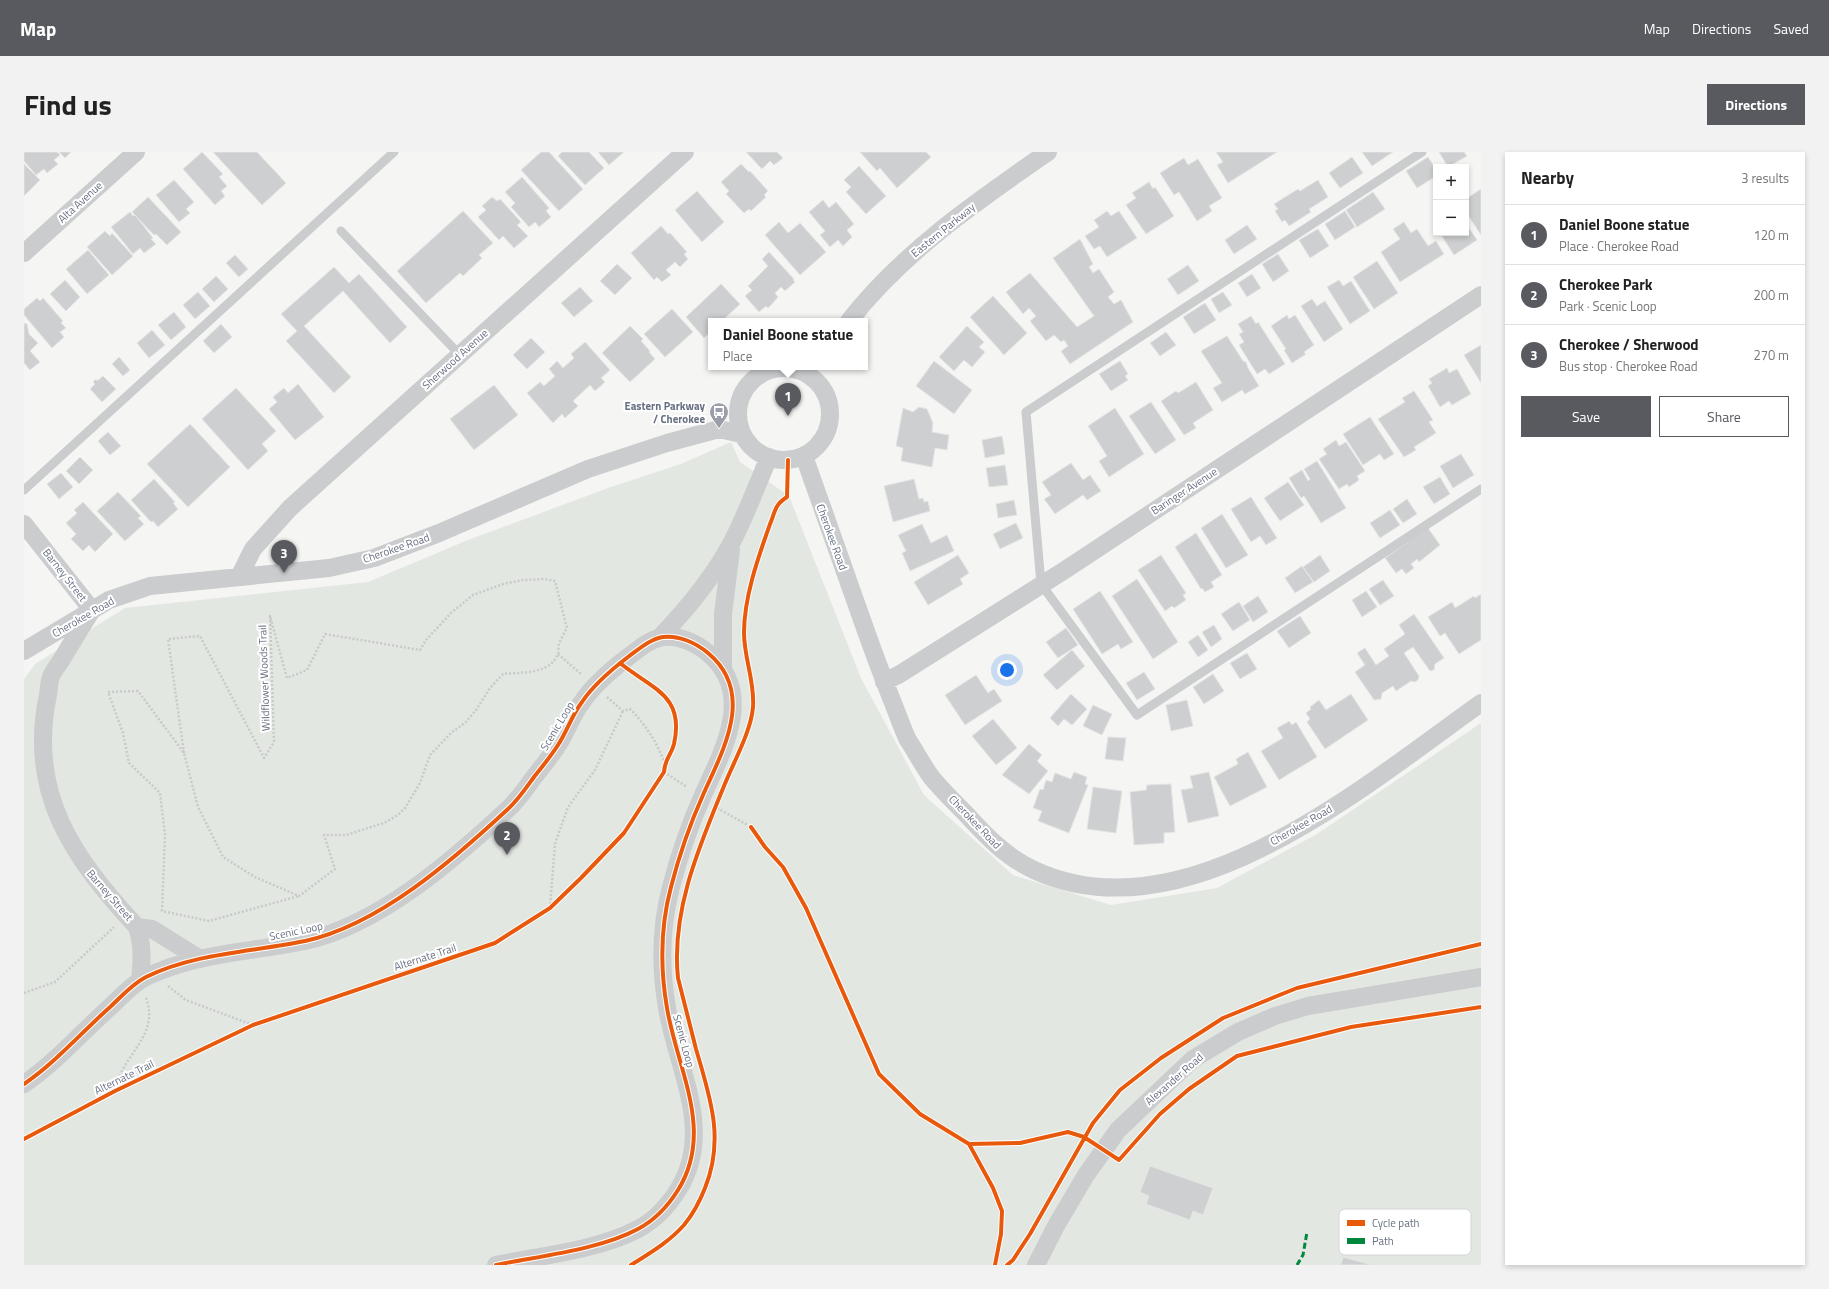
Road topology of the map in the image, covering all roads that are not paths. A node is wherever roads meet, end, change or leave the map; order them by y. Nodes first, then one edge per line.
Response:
1 (136, 152) edge
2 (394, 152) edge
3 (685, 152) edge
4 (1048, 152) edge
5 (1422, 152) edge
6 (341, 231) dead end
7 (24, 253) edge
8 (1481, 295) edge
9 (852, 318) edge
10 (460, 355) junction
11 (770, 370) edge
12 (803, 370) edge
13 (815, 372) edge
14 (741, 434) junction
15 (804, 456) junction
16 (769, 458) junction
17 (1481, 489) edge
18 (24, 490) edge
19 (24, 524) edge
20 (732, 542) junction
21 (238, 577) junction
22 (1041, 584) junction
23 (92, 610) junction
24 (660, 637) junction
25 (24, 651) edge
26 (723, 669) junction
27 (884, 682) junction
28 (1481, 703) edge
29 (137, 926) junction
30 (200, 960) junction
31 (146, 977) junction
32 (1481, 977) edge
33 (24, 1084) edge
34 (496, 1265) edge
35 (1036, 1265) edge

1 - 7 street, Alta Avenue
2 - 18 lane
3 - 10 street, Sherwood Avenue
4 - 9 street, Eastern Parkway
5 - 22 lane
6 - 10 lane
8 - 22 street, Baringer Avenue
10 - 21 street, Sherwood Avenue
11 - 14 street
12 - 13 street
13 - 15 street
14 - 16 street
14 - 21 street, Cherokee Road
15 - 16 street
15 - 27 street, Cherokee Road
16 - 20 street
17 - 22 lane
19 - 23 street, Barney Street
20 - 24 street
20 - 26 street
21 - 23 street, Cherokee Road
22 - 27 street, Baringer Avenue
23 - 25 street, Cherokee Road
23 - 29 street, Barney Street
24 - 26 street, Scenic Loop
24 - 30 street, Scenic Loop
26 - 34 street, Scenic Loop
27 - 28 street, Cherokee Road
29 - 30 street, Barney Street
29 - 31 street, Barney Street
30 - 31 street, Scenic Loop
31 - 33 street, Scenic Loop
32 - 35 street, Alexander Road

